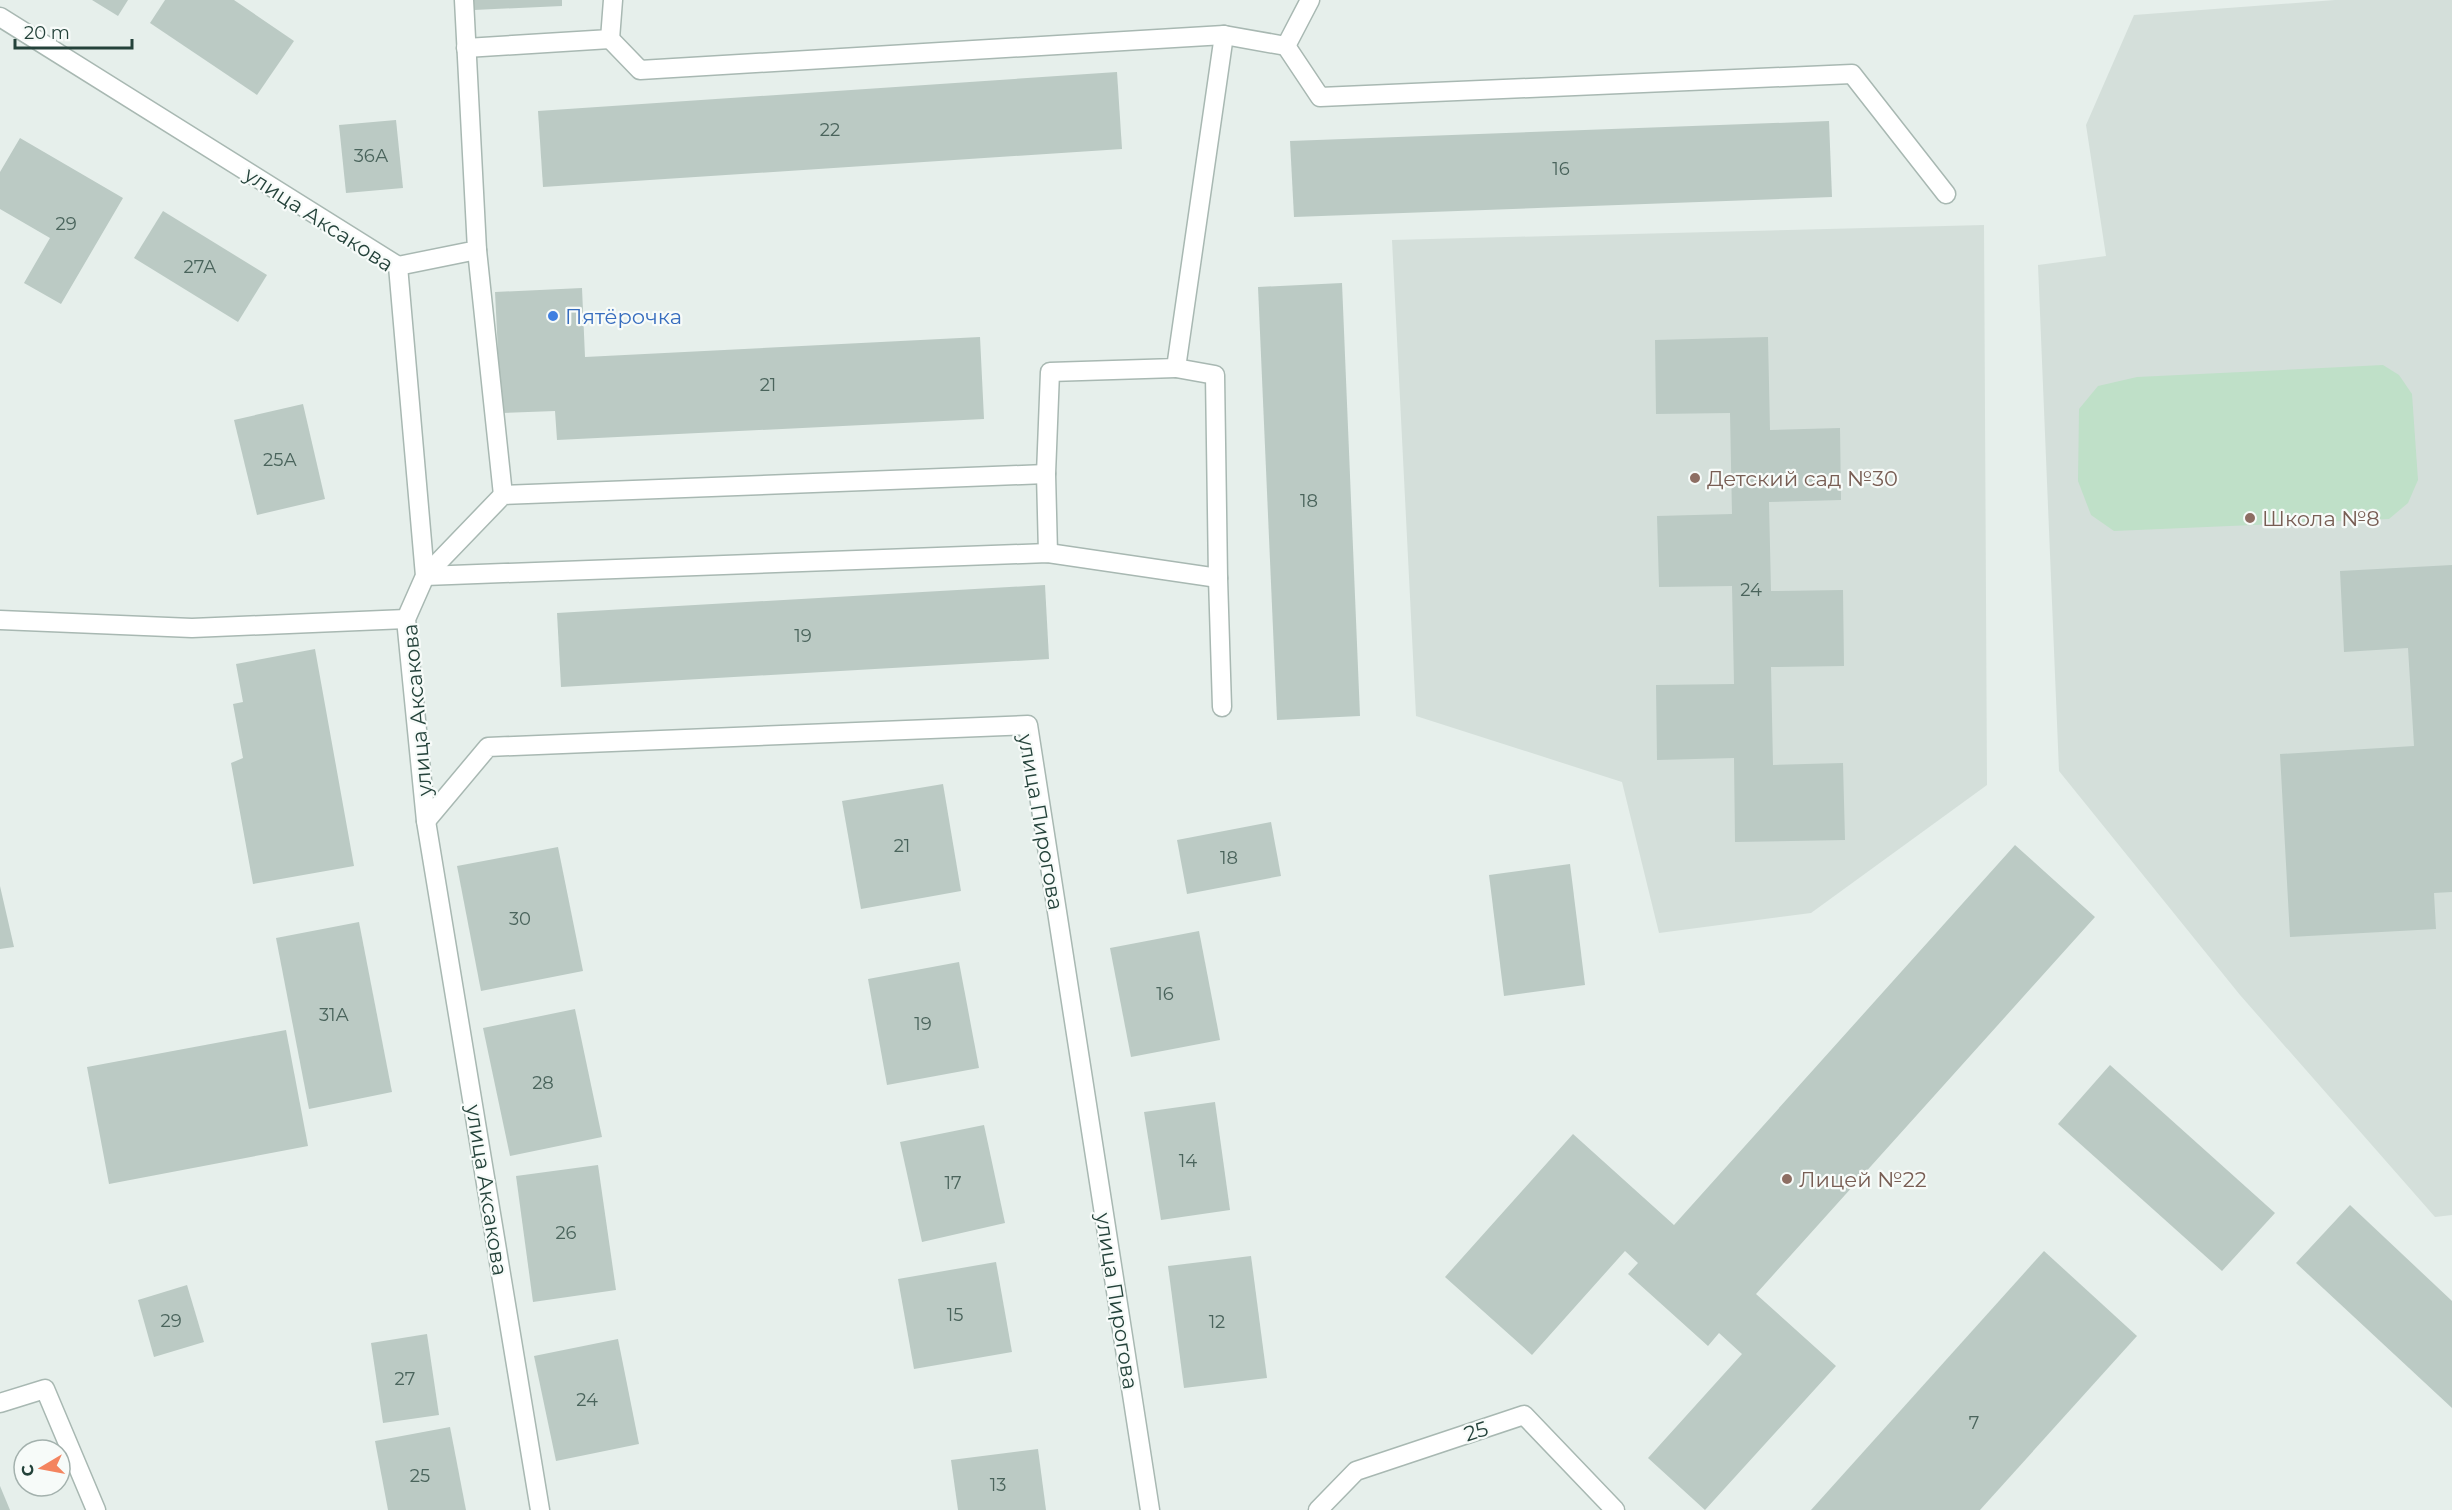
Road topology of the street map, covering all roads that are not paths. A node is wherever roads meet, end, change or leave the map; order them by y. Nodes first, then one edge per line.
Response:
1 (464, 0) edge
2 (614, 0) edge
3 (1310, 0) edge
4 (0, 17) edge
5 (1224, 35) junction
6 (610, 39) junction
7 (1286, 46) junction
8 (466, 48) junction
9 (1946, 194) dead end
10 (477, 250) junction
11 (398, 266) junction
12 (1176, 368) junction
13 (1046, 474) junction
14 (503, 495) junction
15 (1048, 553) junction
16 (425, 576) junction
17 (1218, 578) junction
18 (406, 619) junction
19 (0, 620) edge
20 (1222, 707) dead end
21 (426, 821) junction
22 (0, 1403) edge
23 (96, 1510) edge
24 (540, 1510) edge
25 (1149, 1510) edge
26 (1318, 1510) edge
27 (1615, 1510) edge

1 - 8 street
2 - 6 street
3 - 7 street
4 - 11 street, улица Аксакова
5 - 6 street
5 - 7 street
5 - 12 street
6 - 8 street
7 - 9 street
8 - 10 street
10 - 11 street
10 - 14 street
11 - 16 street, улица Аксакова
12 - 13 street
12 - 17 street
13 - 14 street
13 - 15 street
14 - 16 street
15 - 16 street
15 - 17 street
16 - 18 street, улица Аксакова
17 - 20 street
18 - 19 street
18 - 21 street, улица Аксакова
21 - 24 street, улица Аксакова
21 - 25 street, улица Пирогова
22 - 23 street
26 - 27 street, 25

